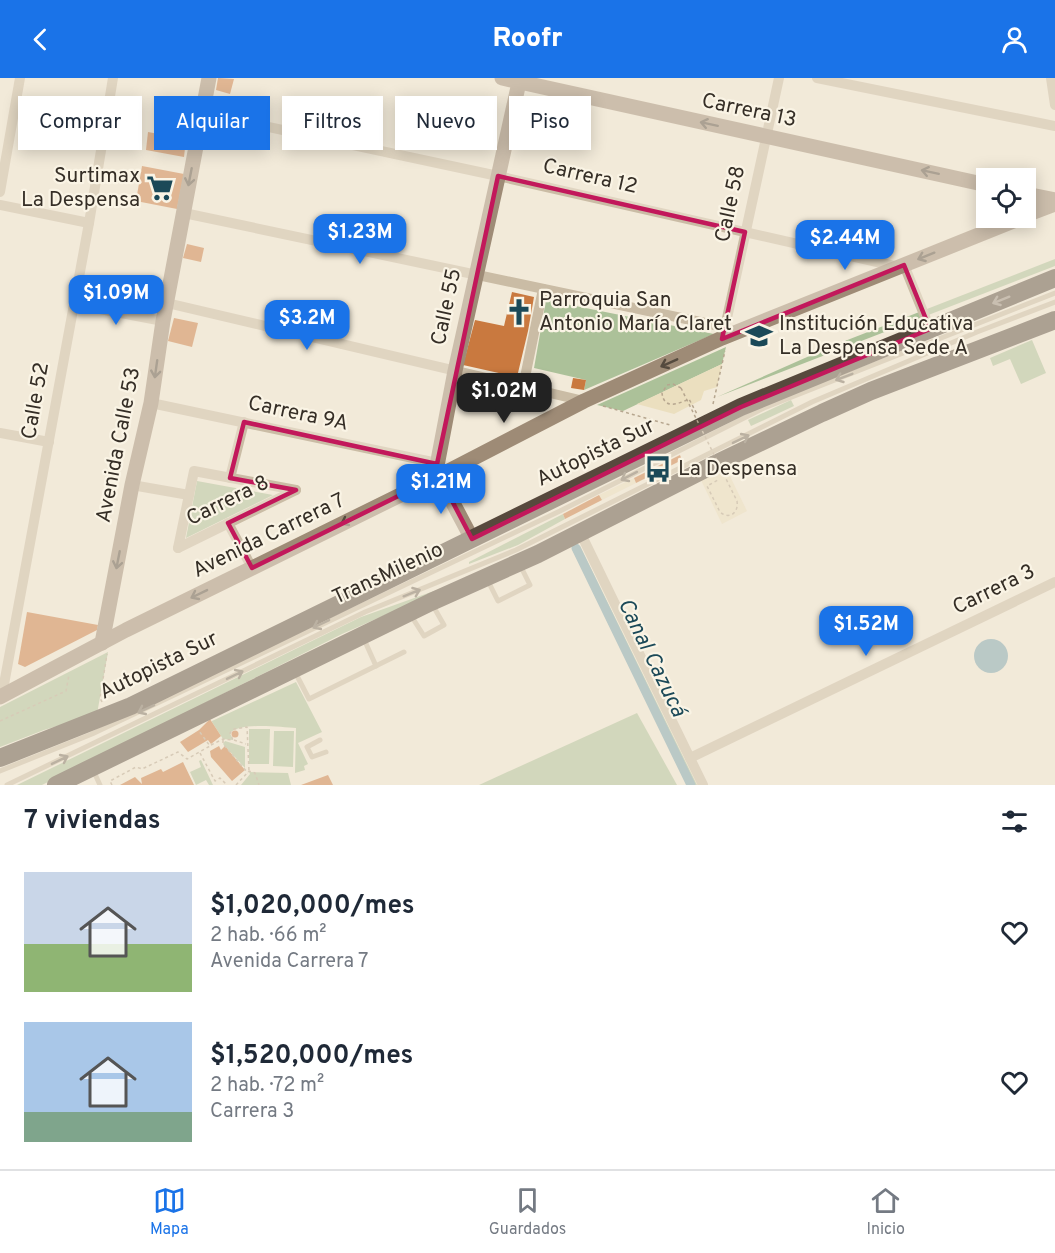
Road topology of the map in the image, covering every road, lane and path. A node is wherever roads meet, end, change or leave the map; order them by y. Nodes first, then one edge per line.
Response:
1 (20, 78) edge
2 (113, 78) edge
3 (209, 78) edge
4 (502, 78) edge
5 (779, 78) edge
6 (817, 78) edge
7 (1050, 78) edge
8 (519, 80) edge
9 (206, 96) edge
10 (1055, 105) edge
11 (1055, 126) edge
12 (270, 127) edge
13 (766, 136) junction
14 (196, 150) edge
15 (498, 176) junction
16 (976, 183) edge
17 (0, 192) edge
18 (1036, 197) edge
19 (1055, 202) edge
20 (0, 205) edge
21 (1036, 211) edge
22 (184, 213) junction
23 (89, 223) junction
24 (996, 228) edge
25 (745, 232) junction
26 (901, 266) junction
27 (476, 275) junction
28 (1055, 278) edge
29 (543, 289) junction
30 (1055, 293) edge
31 (1055, 302) edge
32 (166, 303) junction
33 (74, 304) junction
34 (1055, 320) edge
35 (163, 321) junction
36 (930, 329) junction
37 (725, 334) junction
38 (454, 371) junction
39 (523, 387) junction
40 (584, 401) junction
41 (151, 403) junction
42 (244, 422) junction
43 (701, 427) junction
44 (0, 433) edge
45 (49, 442) junction
46 (438, 469) junction
47 (230, 478) junction
48 (718, 480) dead end
49 (132, 485) junction
50 (189, 495) junction
51 (228, 523) junction
52 (580, 532) junction
53 (472, 539) junction
54 (519, 563) junction
55 (252, 568) junction
56 (486, 577) junction
57 (1055, 582) edge
58 (431, 602) junction
59 (409, 613) junction
60 (362, 636) junction
61 (105, 648) junction
62 (404, 652) dead end
63 (376, 666) junction
64 (294, 669) junction
65 (70, 674) dead end
66 (1, 696) edge
67 (110, 715) junction
68 (0, 721) edge
69 (199, 730) dead end
70 (223, 739) junction
71 (233, 740) junction
72 (320, 740) dead end
73 (247, 744) junction
74 (210, 746) junction
75 (199, 752) junction
76 (326, 752) dead end
77 (0, 758) edge
78 (690, 758) junction
79 (92, 767) junction
80 (0, 771) edge
81 (248, 772) junction
82 (215, 782) junction
83 (7, 785) edge
84 (56, 785) edge
85 (100, 785) edge
86 (112, 785) edge
87 (217, 785) edge
88 (227, 785) edge
89 (236, 785) edge
90 (259, 785) edge
91 (703, 785) edge

1 - 17 street
2 - 23 street, Calle 52
3 - 9 street, Avenida Calle 53
4 - 8 street, Carrera 13
5 - 13 street, Calle 58
6 - 11 street
7 - 10 street
13 -> 8 street, Carrera 13
8 - 15 street, Calle 55
12 - 15 street, Carrera 12
16 -> 13 street, Carrera 13
13 - 25 street, Calle 58
14 -> 22 street, Avenida Calle 53
15 - 25 street, Carrera 12
15 - 27 street, Calle 55
18 - 19 street
19 - 21 street
20 - 23 street
22 - 27 street
22 - 32 street, Avenida Calle 53
23 - 33 street, Calle 52
24 -> 26 street, Avenida Carrera 7
25 - 26 street, Carrera 12
25 - 37 street, Calle 58
26 - 36 street
26 - 37 street, Avenida Carrera 7
27 - 29 street
27 - 38 street, Calle 55
28 -> 36 highway, Autopista Sur
29 - 37 street
29 - 39 street
30 -> 80 lane, TransMilenio
83 -> 31 lane, TransMilenio
32 - 35 street, Avenida Calle 53
32 - 38 street
33 - 35 street
33 - 45 street, Calle 52
34 - 52 highway
35 -> 41 street, Avenida Calle 53
36 - 43 highway, Autopista Sur
37 -> 40 street, Avenida Carrera 7
37 - 43 path
38 - 39 street
38 - 46 street, Calle 55
39 - 40 street
40 - 43 path
40 - 46 street, Avenida Carrera 7
41 - 42 street, Carrera 9A
41 - 49 street, Avenida Calle 53
42 - 46 street, Carrera 9A
42 - 47 street
43 - 48 path, bridge
43 - 53 highway, Autopista Sur
44 - 45 street
45 - 66 street, Calle 52
46 - 53 street
46 -> 55 street, Avenida Carrera 7
47 - 50 street
47 - 51 street, Carrera 8
49 - 50 street
49 -> 61 street, Avenida Calle 53
50 - 51 street, Carrera 8
51 - 55 street
52 - 54 highway
52 - 78 street
53 - 67 highway, Autopista Sur
54 - 56 highway
54 - 56 lane
55 -> 61 street, Avenida Carrera 7
56 - 58 highway
57 - 78 street, Carrera 3
58 - 59 highway
58 - 59 lane
59 - 60 highway
60 - 63 lane
60 - 64 highway
61 - 66 street, Avenida Carrera 7
61 - 67 path
62 - 63 lane
63 - 64 lane
64 - 79 highway
65 - 68 path
67 - 77 highway, Autopista Sur
69 - 74 path
70 - 71 path
70 - 74 path
70 - 81 path
71 - 73 path
71 - 73 path
72 - 76 lane
73 - 81 path
74 - 75 path
75 - 82 path
75 - 86 path
78 - 91 street
79 - 84 highway
79 - 85 lane
81 - 89 path
81 - 90 path
82 - 87 path
82 - 88 path

